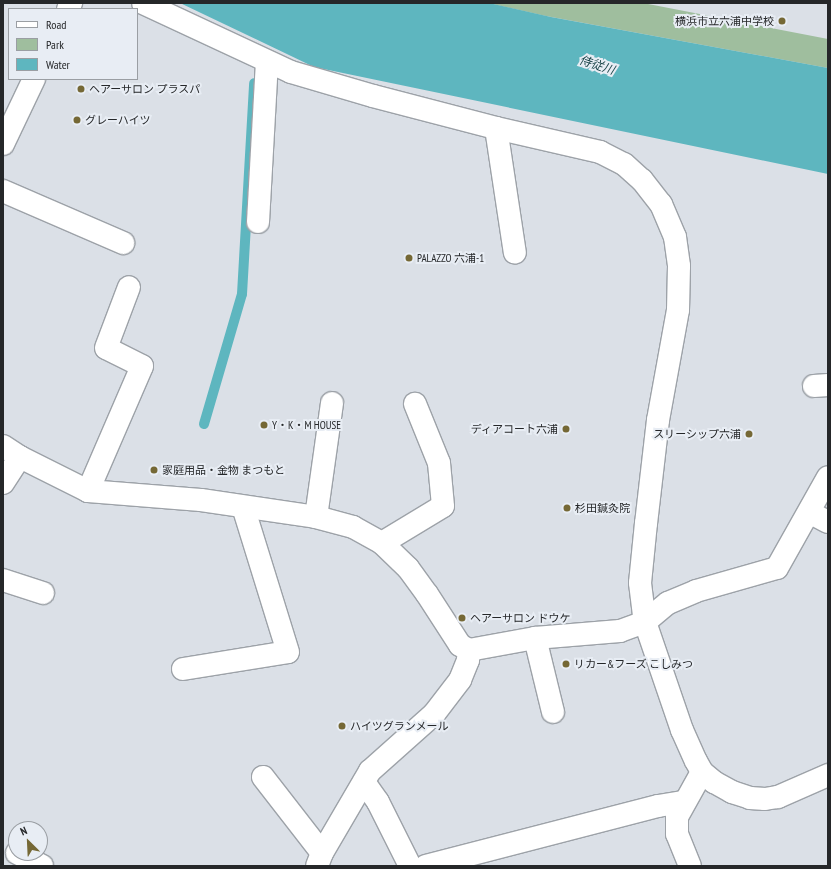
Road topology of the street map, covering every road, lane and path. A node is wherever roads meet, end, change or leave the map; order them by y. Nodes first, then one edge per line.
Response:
1 (143, 3) edge
2 (267, 62) junction
3 (34, 80) edge
4 (496, 128) junction
5 (3, 144) edge
6 (3, 191) edge
7 (258, 222) dead end
8 (123, 243) dead end
9 (515, 253) dead end
10 (129, 287) dead end
11 (332, 403) dead end
12 (415, 404) dead end
13 (12, 452) edge
14 (828, 477) edge
15 (3, 483) edge
16 (88, 491) junction
17 (243, 507) junction
18 (316, 517) junction
19 (819, 517) edge
20 (382, 542) junction
21 (3, 580) edge
22 (43, 593) dead end
23 (645, 622) junction
24 (534, 638) junction
25 (469, 650) junction
26 (183, 669) dead end
27 (553, 712) dead end
28 (702, 772) junction
29 (828, 775) edge
30 (263, 776) dead end
31 (364, 782) junction
32 (684, 802) junction
33 (319, 860) edge
34 (32, 861) edge
35 (42, 866) edge
36 (410, 866) edge
37 (426, 866) edge
38 (690, 866) edge

1 - 2 street
2 - 4 street
2 - 7 street
3 - 5 street
4 - 9 street
4 - 23 street
6 - 8 street
10 - 16 street
11 - 18 street
12 - 20 street
13 - 15 street
13 - 16 street
14 - 19 street
16 - 17 street
17 - 18 street
17 - 26 street
18 - 20 street
19 - 23 street
20 - 25 street
21 - 22 street
23 - 24 street
23 - 28 street
24 - 25 street
24 - 27 street
25 - 31 street
28 - 29 street
28 - 32 street
30 - 33 street
31 - 33 street
31 - 36 street
32 - 37 street
32 - 38 street
34 - 35 street

